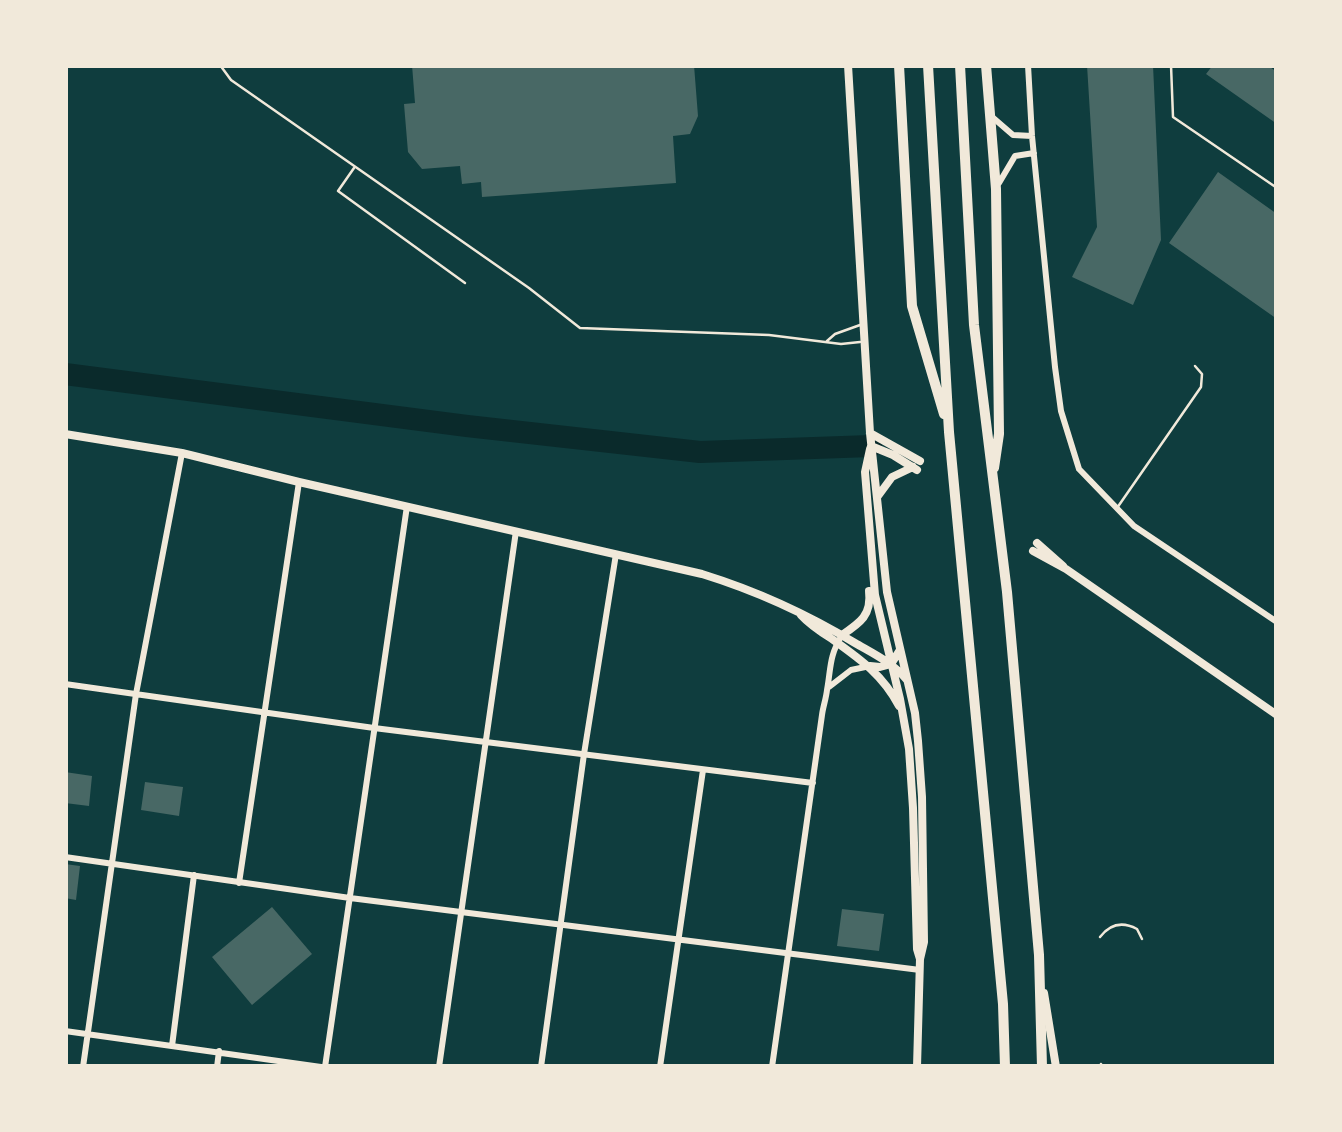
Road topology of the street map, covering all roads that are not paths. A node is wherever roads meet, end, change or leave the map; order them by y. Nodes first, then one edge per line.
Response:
1 (220, 65) edge
2 (848, 65) edge
3 (898, 65) edge
4 (928, 65) edge
5 (960, 65) edge
6 (986, 65) edge
7 (1028, 65) edge
8 (1172, 65) edge
9 (989, 114) junction
10 (1032, 136) junction
11 (1034, 153) junction
12 (355, 167) junction
13 (1277, 188) edge
14 (996, 189) junction
15 (466, 283) dead end
16 (863, 324) junction
17 (826, 342) junction
18 (864, 342) junction
19 (1195, 366) dead end
20 (949, 432) junction
21 (65, 434) edge
22 (870, 434) junction
23 (871, 446) junction
24 (182, 453) junction
25 (917, 466) junction
26 (299, 482) junction
27 (992, 484) junction
28 (878, 496) junction
29 (406, 506) junction
30 (1116, 509) junction
31 (516, 530) junction
32 (1035, 547) dead end
33 (616, 554) junction
34 (872, 577) junction
35 (1277, 622) edge
36 (840, 639) junction
37 (900, 650) junction
38 (891, 664) junction
39 (870, 666) junction
40 (907, 681) junction
41 (65, 684) edge
42 (828, 688) junction
43 (136, 694) junction
44 (264, 712) junction
45 (1277, 714) edge
46 (904, 717) junction
47 (374, 728) junction
48 (486, 742) junction
49 (584, 754) junction
50 (703, 770) junction
51 (813, 782) junction
52 (65, 857) edge
53 (112, 864) junction
54 (194, 875) junction
55 (239, 882) junction
56 (350, 898) junction
57 (461, 913) junction
58 (560, 924) junction
59 (1100, 937) dead end
60 (1142, 938) dead end
61 (678, 940) junction
62 (788, 954) junction
63 (1038, 955) junction
64 (920, 959) junction
65 (920, 970) junction
66 (65, 1031) edge
67 (88, 1034) junction
68 (172, 1046) junction
69 (219, 1051) junction
70 (84, 1067) edge
71 (217, 1067) edge
72 (323, 1067) edge
73 (440, 1067) edge
74 (541, 1067) edge
75 (660, 1067) edge
76 (772, 1067) edge
77 (917, 1067) edge
78 (1005, 1067) edge
79 (1042, 1067) edge
80 (1056, 1067) edge

1 - 12 lane
2 - 16 street
3 - 20 highway
4 - 20 highway
5 - 27 highway
6 - 9 highway
7 - 10 street
8 - 13 lane
9 - 10 street
9 - 14 highway
10 - 11 street
11 - 14 street
11 - 30 street
12 - 15 lane
12 - 17 lane
14 - 27 highway
16 - 17 lane
16 - 18 street
17 - 18 lane
18 - 22 street
19 - 30 lane
20 - 78 highway
21 - 24 street
22 - 23 street
22 - 25 street
23 - 25 street
23 - 28 street
23 - 34 street
24 - 26 street
24 - 43 street
25 - 28 street
26 - 29 street
26 - 44 street
27 - 63 highway
28 - 37 street
29 - 31 street
29 - 47 street
30 - 35 street
31 - 33 street
31 - 48 street
32 - 45 street
33 - 36 street
33 - 49 street
34 - 36 street
34 - 38 street
36 - 38 street
36 - 39 street
36 - 42 street
37 - 38 street
37 - 40 street
38 - 39 street
38 - 40 street
38 - 46 street
39 - 42 street
39 - 46 street
40 - 64 street
41 - 43 street
42 - 51 street
43 - 44 street
43 - 53 street
44 - 47 street
44 - 55 street
46 - 64 street
47 - 48 street
47 - 56 street
48 - 49 street
48 - 57 street
49 - 50 street
49 - 58 street
50 - 51 street
50 - 61 street
51 - 62 street
52 - 53 street
53 - 54 street
53 - 67 street
54 - 55 street
54 - 68 street
55 - 56 street
56 - 57 street
56 - 72 street
57 - 58 street
57 - 73 street
58 - 61 street
58 - 74 street
59 - 60 lane
61 - 62 street
61 - 75 street
62 - 65 street
62 - 76 street
63 - 79 highway
63 - 80 street
64 - 65 street
65 - 77 street
66 - 67 street
67 - 68 street
67 - 70 street
68 - 69 street
69 - 71 street
69 - 72 street

